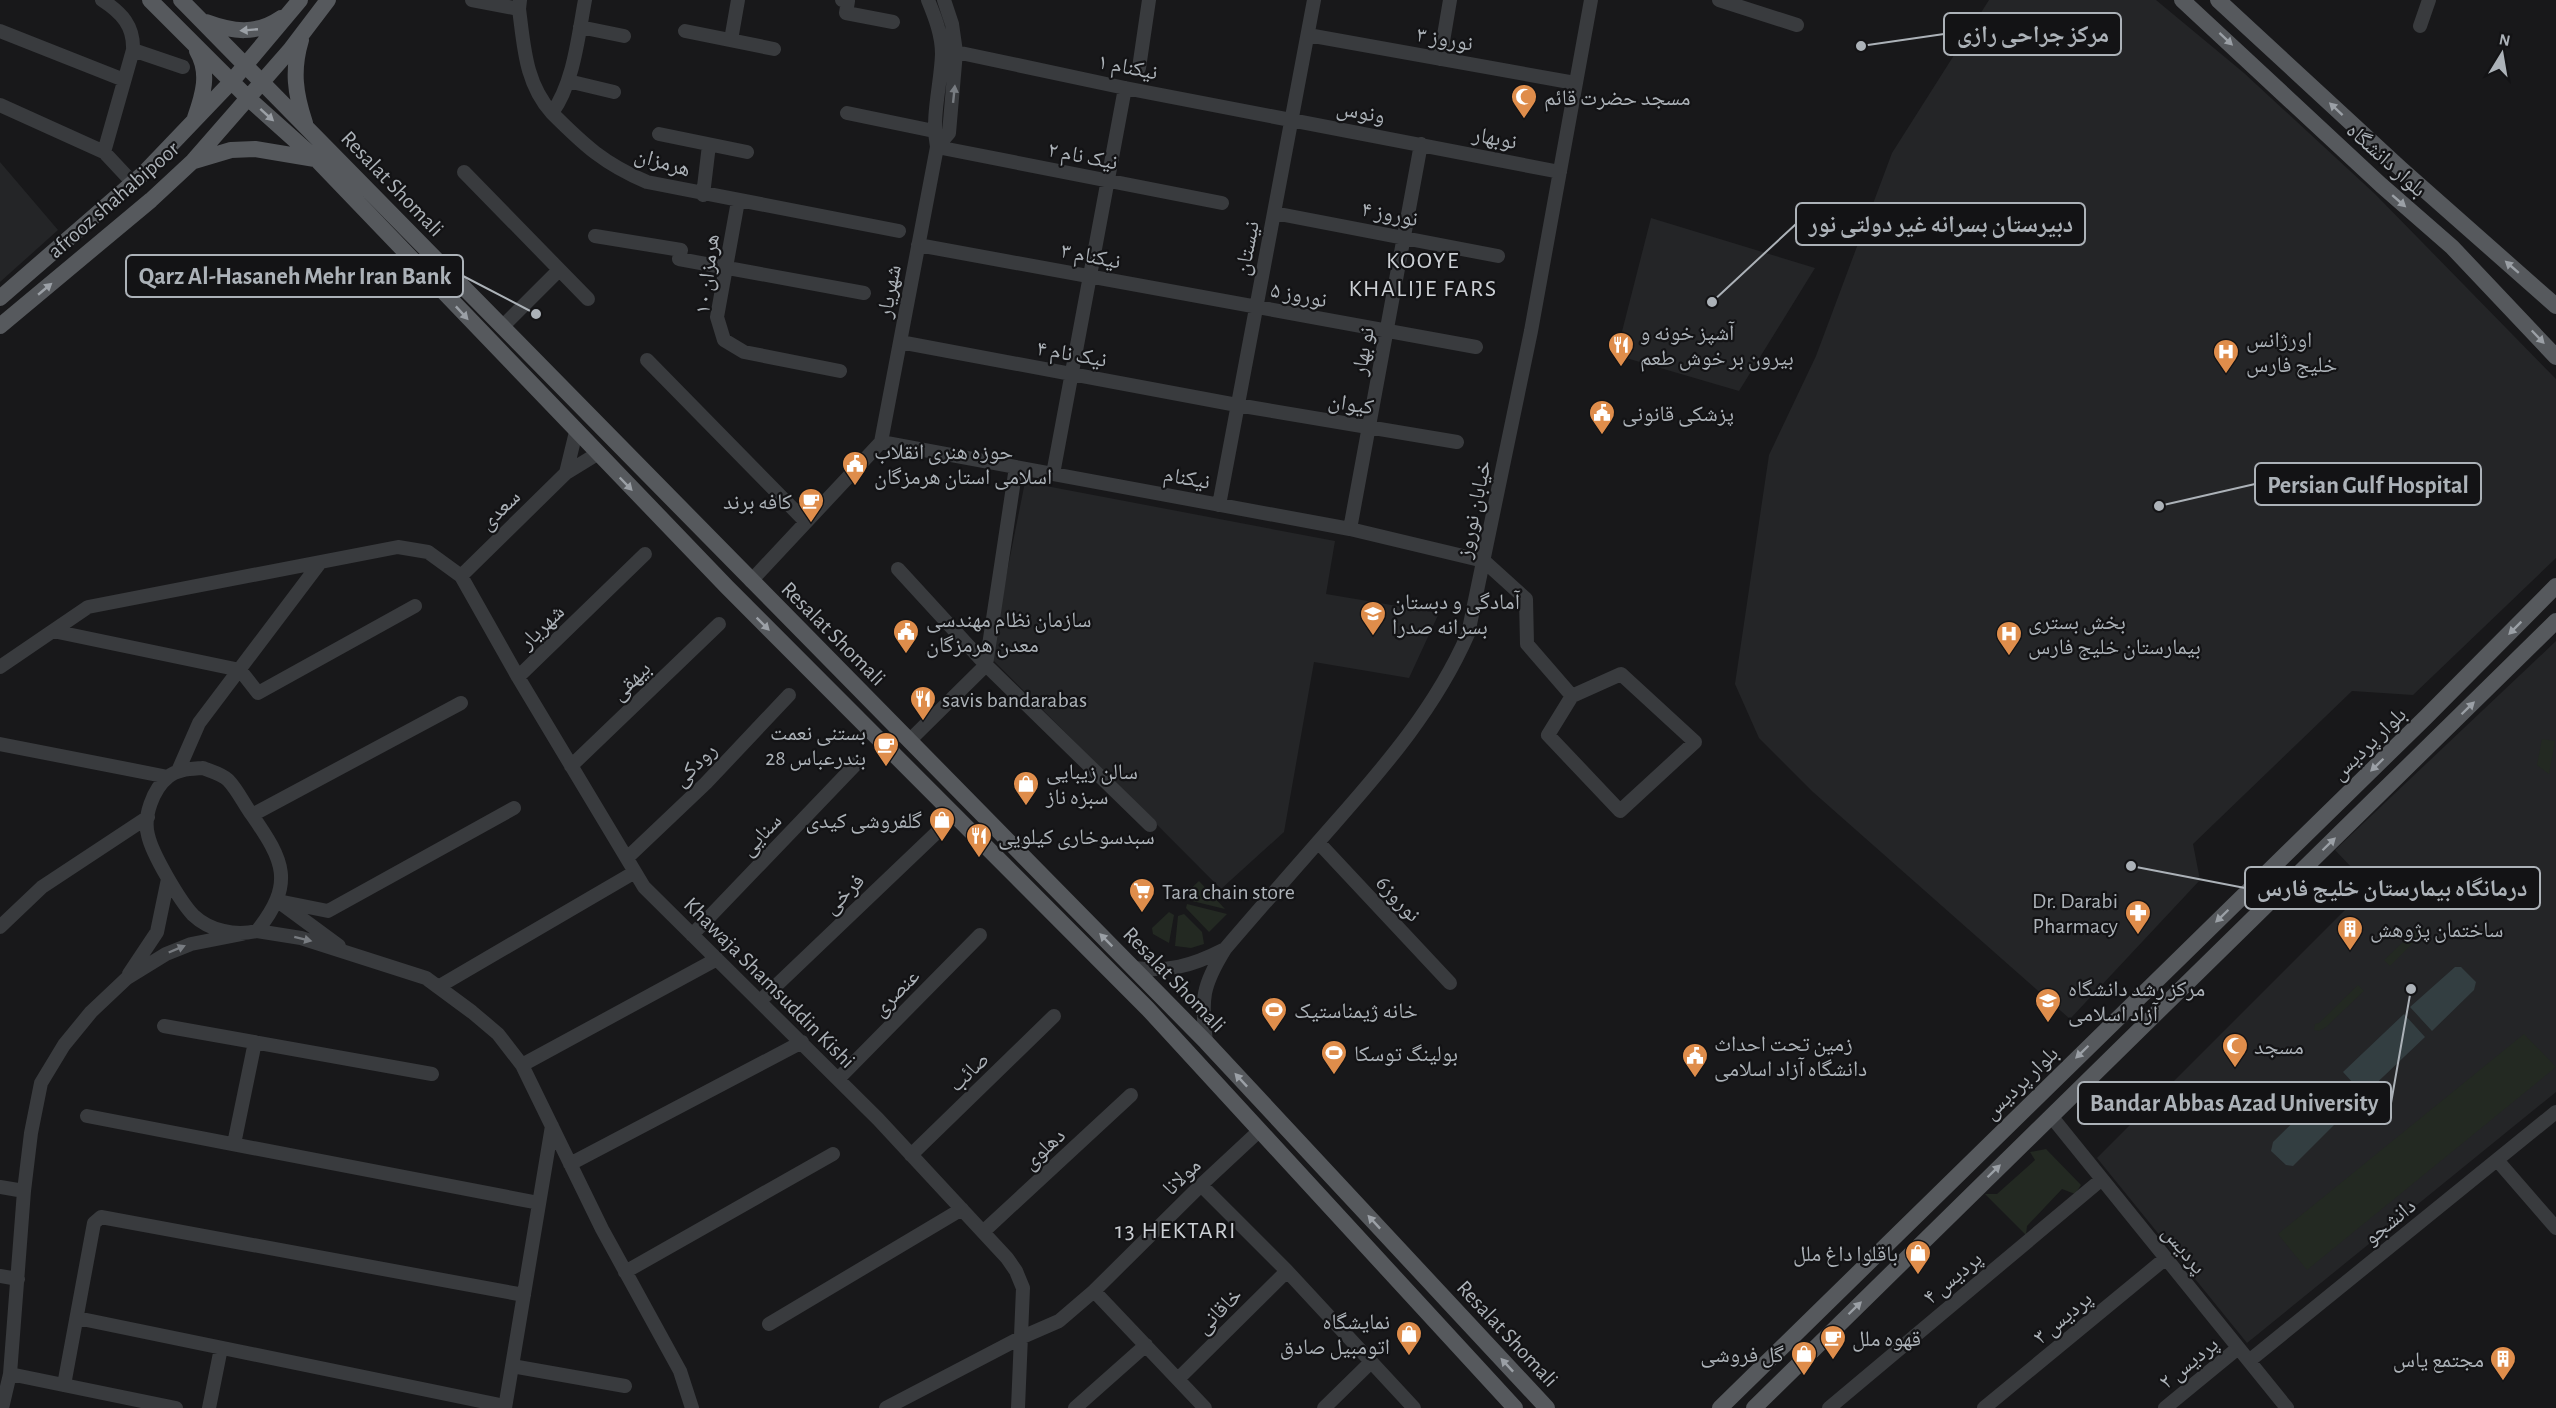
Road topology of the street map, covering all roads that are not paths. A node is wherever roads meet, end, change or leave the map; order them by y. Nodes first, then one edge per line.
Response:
1 (102, 0) edge
2 (150, 0) edge
3 (181, 0) edge
4 (328, 0) edge
5 (472, 0) edge
6 (585, 0) edge
7 (738, 0) edge
8 (842, 0) edge
9 (928, 0) edge
10 (944, 0) edge
11 (1149, 0) edge
12 (1314, 0) edge
13 (1450, 0) edge
14 (1591, 0) edge
15 (1719, 0) edge
16 (2182, 0) edge
17 (2218, 0) edge
18 (2429, 0) edge
19 (519, 4) edge
20 (296, 5) edge
21 (203, 21) junction
22 (893, 22) dead end
23 (1797, 25) dead end
24 (2420, 26) dead end
25 (580, 27) junction
26 (0, 31) edge
27 (685, 31) dead end
28 (303, 32) junction
29 (1308, 35) junction
30 (624, 36) dead end
31 (731, 40) junction
32 (192, 42) junction
33 (774, 48) dead end
34 (133, 50) junction
35 (957, 52) junction
36 (942, 53) junction
37 (1440, 59) junction
38 (246, 64) junction
39 (183, 67) dead end
40 (1139, 68) dead end
41 (124, 80) junction
42 (232, 81) junction
43 (263, 81) junction
44 (568, 81) junction
45 (1575, 84) junction
46 (1125, 88) junction
47 (614, 92) dead end
48 (249, 99) junction
49 (0, 105) edge
50 (552, 112) junction
51 (847, 113) dead end
52 (1292, 119) junction
53 (193, 122) junction
54 (307, 127) junction
55 (934, 131) junction
56 (659, 134) dead end
57 (1421, 144) junction
58 (709, 145) junction
59 (937, 147) junction
60 (104, 152) junction
61 (747, 153) dead end
62 (316, 159) junction
63 (193, 161) junction
64 (2400, 169) junction
65 (464, 172) dead end
66 (1560, 172) junction
67 (1107, 182) junction
68 (134, 183) junction
69 (2381, 185) junction
70 (704, 195) junction
71 (738, 201) junction
72 (1221, 203) dead end
73 (1274, 213) junction
74 (899, 231) dead end
75 (595, 236) dead end
76 (1404, 237) junction
77 (918, 245) junction
78 (1498, 256) dead end
79 (724, 267) junction
80 (560, 270) junction
81 (1089, 277) junction
82 (864, 293) dead end
83 (0, 298) edge
84 (588, 299) dead end
85 (2556, 306) edge
86 (1256, 307) junction
87 (0, 326) edge
88 (502, 327) junction
89 (1386, 332) junction
90 (488, 340) junction
91 (900, 342) junction
92 (1476, 347) dead end
93 (2556, 357) edge
94 (647, 360) dead end
95 (840, 371) dead end
96 (1071, 374) junction
97 (1238, 405) junction
98 (1370, 427) junction
99 (576, 432) junction
100 (881, 442) junction
101 (1457, 442) dead end
102 (597, 454) junction
103 (1016, 467) junction
104 (566, 473) junction
105 (1053, 474) junction
106 (1219, 505) junction
107 (806, 522) junction
108 (1350, 529) junction
109 (645, 555) dead end
110 (1484, 561) junction
111 (319, 564) junction
112 (898, 569) dead end
113 (461, 576) junction
114 (751, 581) junction
115 (2556, 586) edge
116 (416, 606) dead end
117 (2556, 621) edge
118 (719, 624) dead end
119 (53, 631) junction
120 (986, 665) junction
121 (0, 667) edge
122 (240, 670) junction
123 (518, 677) junction
124 (789, 695) dead end
125 (1572, 696) junction
126 (460, 703) dead end
127 (909, 741) junction
128 (0, 744) edge
129 (857, 763) dead end
130 (571, 766) junction
131 (173, 774) junction
132 (514, 808) dead end
133 (252, 815) junction
134 (954, 816) junction
135 (148, 817) junction
136 (1150, 825) dead end
137 (1318, 842) junction
138 (627, 858) junction
139 (635, 872) junction
140 (168, 879) junction
141 (278, 901) junction
142 (0, 927) edge
143 (257, 931) junction
144 (242, 934) junction
145 (693, 935) junction
146 (980, 935) dead end
147 (1225, 949) junction
148 (348, 952) junction
149 (717, 958) junction
150 (1133, 968) junction
151 (127, 978) junction
152 (1450, 983) dead end
153 (438, 987) junction
154 (760, 1001) junction
155 (1054, 1016) dead end
156 (164, 1026) dead end
157 (255, 1042) junction
158 (802, 1042) junction
159 (1206, 1042) junction
160 (522, 1065) junction
161 (432, 1074) dead end
162 (839, 1078) junction
163 (1131, 1095) dead end
164 (2556, 1112) edge
165 (87, 1116) dead end
166 (2051, 1116) junction
167 (552, 1126) junction
168 (1259, 1131) junction
169 (234, 1144) junction
170 (833, 1154) dead end
171 (911, 1155) junction
172 (2497, 1160) junction
173 (570, 1164) junction
174 (2102, 1179) junction
175 (1201, 1185) junction
176 (0, 1187) edge
177 (24, 1191) junction
178 (539, 1203) junction
179 (962, 1209) junction
180 (2556, 1228) edge
181 (984, 1231) junction
182 (2166, 1258) junction
183 (1287, 1271) junction
184 (626, 1272) junction
185 (0, 1276) edge
186 (18, 1279) junction
187 (1094, 1291) junction
188 (524, 1295) junction
189 (77, 1318) junction
190 (769, 1324) dead end
191 (1020, 1338) junction
192 (1146, 1345) junction
193 (222, 1348) junction
194 (2238, 1348) junction
195 (2249, 1361) junction
196 (1370, 1363) junction
197 (512, 1366) junction
198 (10, 1374) junction
199 (1178, 1379) junction
200 (64, 1385) junction
201 (1743, 1385) junction
202 (625, 1386) dead end
203 (1, 1404) edge
204 (1756, 1406) edge
205 (505, 1407) edge
206 (1547, 1407) edge
207 (176, 1408) edge
208 (209, 1408) edge
209 (692, 1408) edge
210 (886, 1408) edge
211 (1018, 1408) edge
212 (1076, 1408) edge
213 (1206, 1408) edge
214 (1324, 1408) edge
215 (1414, 1408) edge
216 (1515, 1408) edge
217 (1720, 1408) edge
218 (1829, 1408) edge
219 (1984, 1408) edge
220 (2164, 1408) edge
221 (2287, 1408) edge

1 - 34 street
2 - 32 main road, Resalat Shomali
3 - 21 main road, Resalat Shomali
4 - 28 main road, afrooz shahabipoor
5 - 19 street
6 - 25 street
7 - 31 street
8 - 22 street
9 - 36 street, شهریار
10 - 35 street, شهریار
11 - 40 street
12 - 29 street, نیستان
13 - 37 street
14 - 45 street, خیابان نوروز
15 - 23 street
16 -> 69 main road, بلوار دانشگاه
64 -> 17 main road, بلوار دانشگاه
18 - 24 street
19 - 50 street, هرمزان
20 -> 21 main road
20 - 38 main road, afrooz shahabipoor
21 - 38 main road, Resalat Shomali
25 - 30 street
25 - 44 street
26 - 41 street
27 - 31 street
28 - 43 main road, afrooz shahabipoor
28 - 54 main road
29 - 37 street, نوروز ۳
29 - 52 street, نیستان
31 - 33 street
32 - 42 main road, Resalat Shomali
32 - 53 main road
34 - 39 street
34 - 41 street
35 - 36 street, نیکنام ۱
35 - 46 street, نیکنام ۱
59 -> 35 street, شهریار
36 - 55 street, شهریار
37 - 45 street, نوروز ۳
38 - 42 main road, afrooz shahabipoor
38 - 43 main road, Resalat Shomali
41 - 60 street
42 - 48 main road, Resalat Shomali
42 - 53 main road, afrooz shahabipoor
43 - 48 main road, afrooz shahabipoor
43 - 54 main road, Resalat Shomali
44 - 47 street
44 - 50 street
45 - 66 street, خیابان نوروز
46 - 52 street, نیکنام ۱
46 - 67 street
48 -> 62 main road, Resalat Shomali
48 - 63 main road, afrooz shahabipoor
49 - 60 street
50 - 70 street, هرمزان
51 - 55 street
52 - 57 street, ونوس
52 - 73 street, نیستان
53 - 68 main road, afrooz shahabipoor
54 - 88 main road, Resalat Shomali
55 - 59 street, شهریار
56 - 58 street
57 - 66 street, نوبهار
57 - 76 street, نو بهار
58 - 61 street
58 - 70 street
59 - 67 street, نیک نام ۲
59 - 77 street, شهریار
60 - 68 street
62 - 63 main road
62 -> 90 main road, Resalat Shomali
87 -> 63 main road, afrooz shahabipoor
64 - 69 main road
85 -> 64 main road, بلوار دانشگاه
65 - 80 street
66 - 110 street, خیابان نوروز
67 - 72 street, نیک نام ۲
67 - 81 street
68 - 83 main road, afrooz shahabipoor
69 -> 93 main road, بلوار دانشگاه
70 - 71 street, هرمزان
71 - 74 street, هرمزان
71 - 79 street, هرمزان ۱۰
73 - 76 street, نوروز ۴
73 - 86 street, نیستان
75 - 79 street
76 - 78 street, نوروز ۴
76 - 89 street, نو بهار
77 - 81 street, نیکنام ۳
77 - 91 street, شهریار
79 - 82 street
79 - 95 street, هرمزان ۱۰
80 - 84 street
80 - 88 street
81 - 86 street, نیکنام ۳
81 - 96 street
86 - 89 street, نوروز ۵
86 - 97 street, نیستان
88 - 90 main road
88 - 114 main road, Resalat Shomali
89 - 92 street, نوروز ۵
89 - 98 street, نو بهار
90 - 99 main road, Resalat Shomali
91 - 96 street, نیک نام ۴
91 - 100 street, شهریار
94 - 107 street
96 - 97 street, نیک نام ۴
96 - 105 street
97 - 98 street, کیوان
97 - 106 street, نیستان
98 - 101 street, کیوان
98 - 108 street, نو بهار
99 - 102 main road, Resalat Shomali
99 - 104 street
100 - 103 street, نیکنام
100 - 107 street
102 - 104 street, سعدی
102 -> 134 main road, Resalat Shomali
103 - 105 street, نیکنام
103 - 120 street
104 - 113 street, سعدی
105 - 106 street, نیکنام
106 - 108 street, نیکنام
107 - 114 street
108 - 110 street, نیکنام
109 - 123 street, شهریار
110 - 125 street
110 - 137 street, خیابان نوروز
111 - 113 street
111 - 119 street
111 - 122 street
112 - 120 street
113 - 123 street, Khawaja Shamsuddin Kishi
114 - 127 main road, Resalat Shomali
115 -> 201 main road, بلوار پردیس
116 - 122 street
166 -> 117 main road, بلوار پردیس
118 - 130 street, بیهقی
119 - 121 street
119 - 122 street
120 - 127 street
120 - 136 street
122 - 131 street
123 - 130 street, Khawaja Shamsuddin Kishi
124 - 138 street, رودکی
125 - 125 street
126 - 133 street
150 -> 127 main road, Resalat Shomali
128 - 131 street
129 - 145 street, سنایی
130 - 138 street, Khawaja Shamsuddin Kishi
131 - 133 street
131 - 135 street
132 - 141 street
133 - 141 street
134 - 154 street, فرخی
134 - 168 main road, Resalat Shomali
135 - 140 street
135 - 142 street
137 - 147 street, خیابان نوروز
137 - 152 street, نوروز6
138 - 139 street, Khawaja Shamsuddin Kishi
139 - 145 street, Khawaja Shamsuddin Kishi
139 - 153 street
140 - 144 street
140 - 151 street
141 - 143 street
141 - 148 street
143 - 144 street
143 -> 148 street
151 -> 144 street
145 - 149 street, Khawaja Shamsuddin Kishi
146 - 162 street, عنصری
147 - 150 street, خیابان نوروز
147 - 159 street, خیابان نوروز
148 - 153 street
149 - 154 street, Khawaja Shamsuddin Kishi
149 - 160 street
150 - 159 main road, Resalat Shomali
151 - 177 street
153 - 160 street
154 - 158 street, Khawaja Shamsuddin Kishi
155 - 171 street, صائب
156 - 157 street
157 - 161 street
157 - 169 street
158 - 162 street, Khawaja Shamsuddin Kishi
158 - 173 street
206 -> 159 main road, Resalat Shomali
160 - 167 street
162 - 171 street, Khawaja Shamsuddin Kishi
163 - 181 street, دهلوی
164 - 172 street, دانشجو
165 - 169 street
166 - 174 street, پردیس
204 -> 166 main road, بلوار پردیس
167 - 173 street
167 - 178 street
168 - 175 street, مولانا
168 - 216 main road, Resalat Shomali
169 - 178 street
170 - 184 street
171 - 179 street, Khawaja Shamsuddin Kishi
172 - 180 street
172 - 195 street, دانشجو
173 - 184 street
174 - 182 street, پردیس
174 - 218 street, پردیس ۴
175 - 183 street
175 - 187 street, مولانا
176 - 177 street
177 - 186 street
178 - 188 street
179 - 181 street, Khawaja Shamsuddin Kishi
179 - 190 street
181 - 191 street, Khawaja Shamsuddin Kishi
182 - 194 street, پردیس
182 - 219 street, پردیس ۳
183 - 196 street
183 - 199 street, خاقانی
184 - 209 street
185 - 186 street
186 - 198 street
187 - 191 street, مولانا
187 - 192 street
188 - 189 street
188 - 197 street
189 - 193 street
189 - 200 street
191 - 210 street, مولانا
191 - 211 street, Khawaja Shamsuddin Kishi
192 - 199 street
192 - 212 street
193 - 205 street
193 - 208 street
194 - 195 street, پردیس
194 - 220 street, پردیس ۲
195 - 221 street, پردیس
196 - 214 street
196 - 215 street
197 - 202 street
197 - 205 street
198 - 200 street
198 - 203 street
199 - 213 street
200 - 207 street
201 - 204 main road
201 - 217 main road, بلوار پردیس

